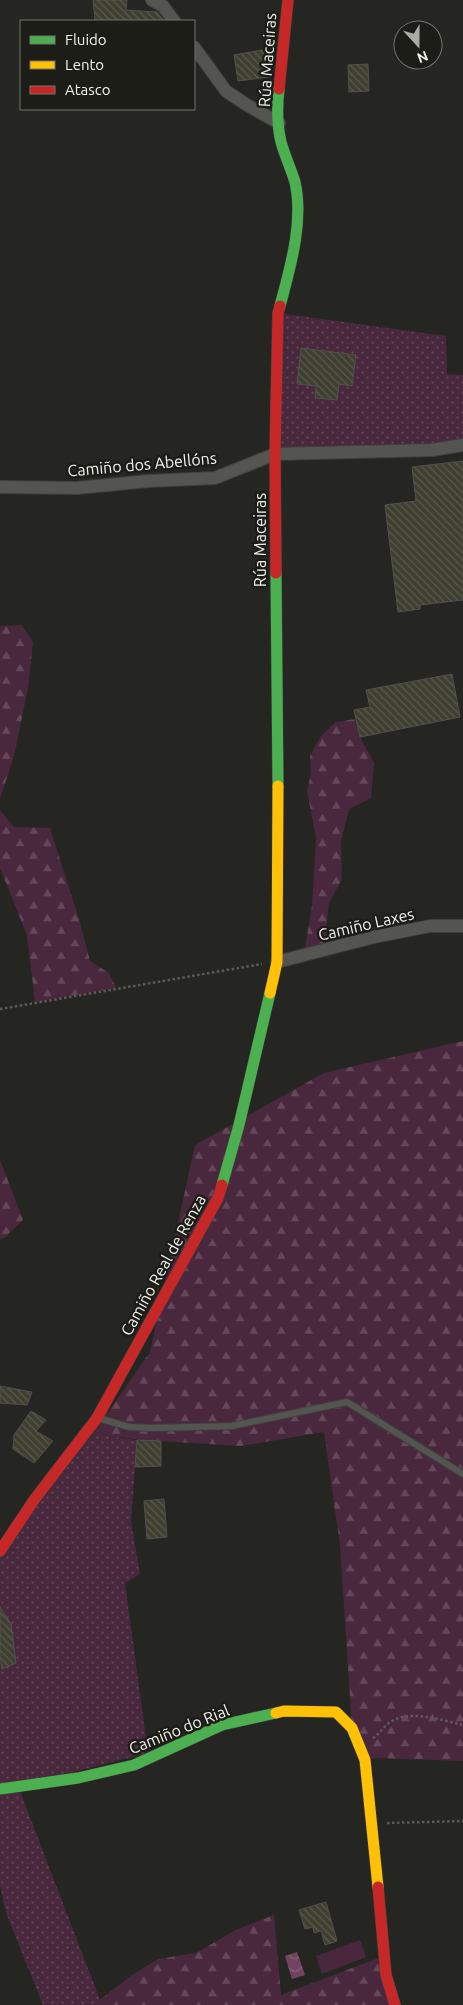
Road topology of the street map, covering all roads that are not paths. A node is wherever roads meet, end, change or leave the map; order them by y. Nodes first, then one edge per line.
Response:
1 (152, 0) edge
2 (288, 0) edge
3 (173, 20) edge
4 (195, 48) edge
5 (279, 123) junction
6 (463, 444) edge
7 (275, 454) junction
8 (0, 487) edge
9 (463, 926) edge
10 (277, 962) junction
11 (97, 1418) junction
12 (463, 1474) edge
13 (0, 1551) edge
14 (0, 1789) edge
15 (395, 2005) edge

1 - 3 street
2 - 5 street, Rúa Maceiras
4 - 5 street, Rúa Maceiras
5 - 7 street, Rúa Maceiras
6 - 7 street, Camiño dos Abellóns
7 - 8 street, Camiño dos Abellóns
7 - 10 street, Rúa Maceiras
9 - 10 street, Camiño Laxes
10 - 11 street, Camiño Real de Renza
11 - 12 lane
11 - 13 street, Camiño Real de Renza
14 - 15 street, Camiño do Rial

